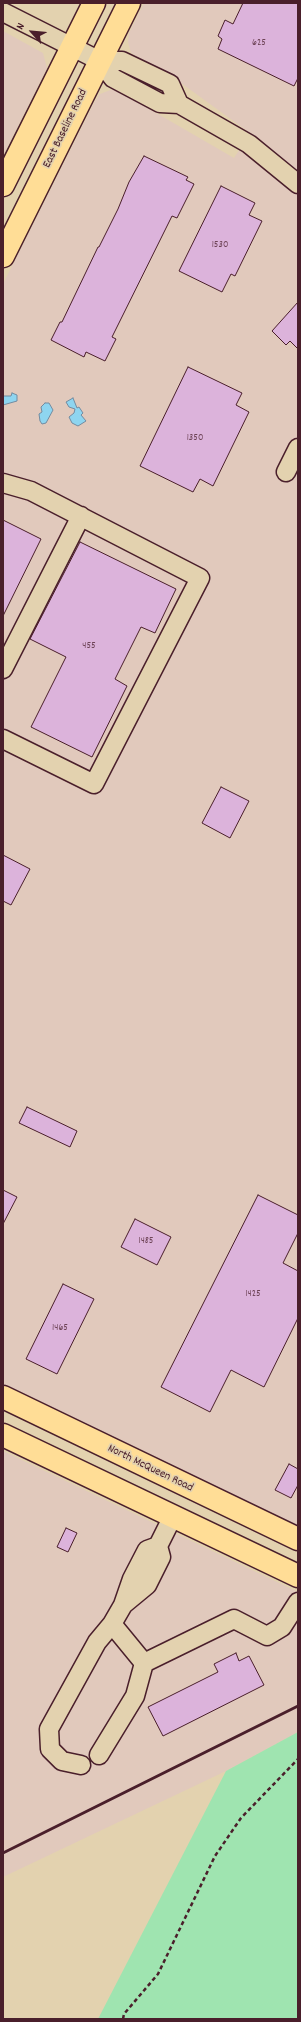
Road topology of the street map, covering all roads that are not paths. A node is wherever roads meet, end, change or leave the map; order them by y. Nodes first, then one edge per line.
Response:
1 (94, 3) edge
2 (129, 3) edge
3 (3, 12) edge
4 (86, 54) junction
5 (298, 184) edge
6 (3, 185) edge
7 (3, 256) edge
8 (298, 448) edge
9 (286, 472) dead end
10 (3, 483) edge
11 (81, 516) junction
12 (3, 668) edge
13 (3, 739) edge
14 (3, 1397) edge
15 (3, 1435) edge
16 (173, 1516) junction
17 (298, 1539) edge
18 (298, 1576) edge
19 (298, 1602) edge
20 (112, 1624) junction
21 (144, 1663) junction
22 (99, 1755) dead end
23 (81, 1764) dead end

1 - 4 main road, East Baseline Road
2 - 4 main road, East Baseline Road
3 - 4 street
4 - 5 street
4 - 6 main road, East Baseline Road
4 - 7 main road, East Baseline Road
8 - 9 street
10 - 11 street
11 - 12 street
11 - 13 street
14 - 17 main road, North McQueen Road
15 - 16 main road
16 - 18 main road
16 - 20 street
19 - 21 street
20 - 21 street
20 - 23 street
21 - 22 street

